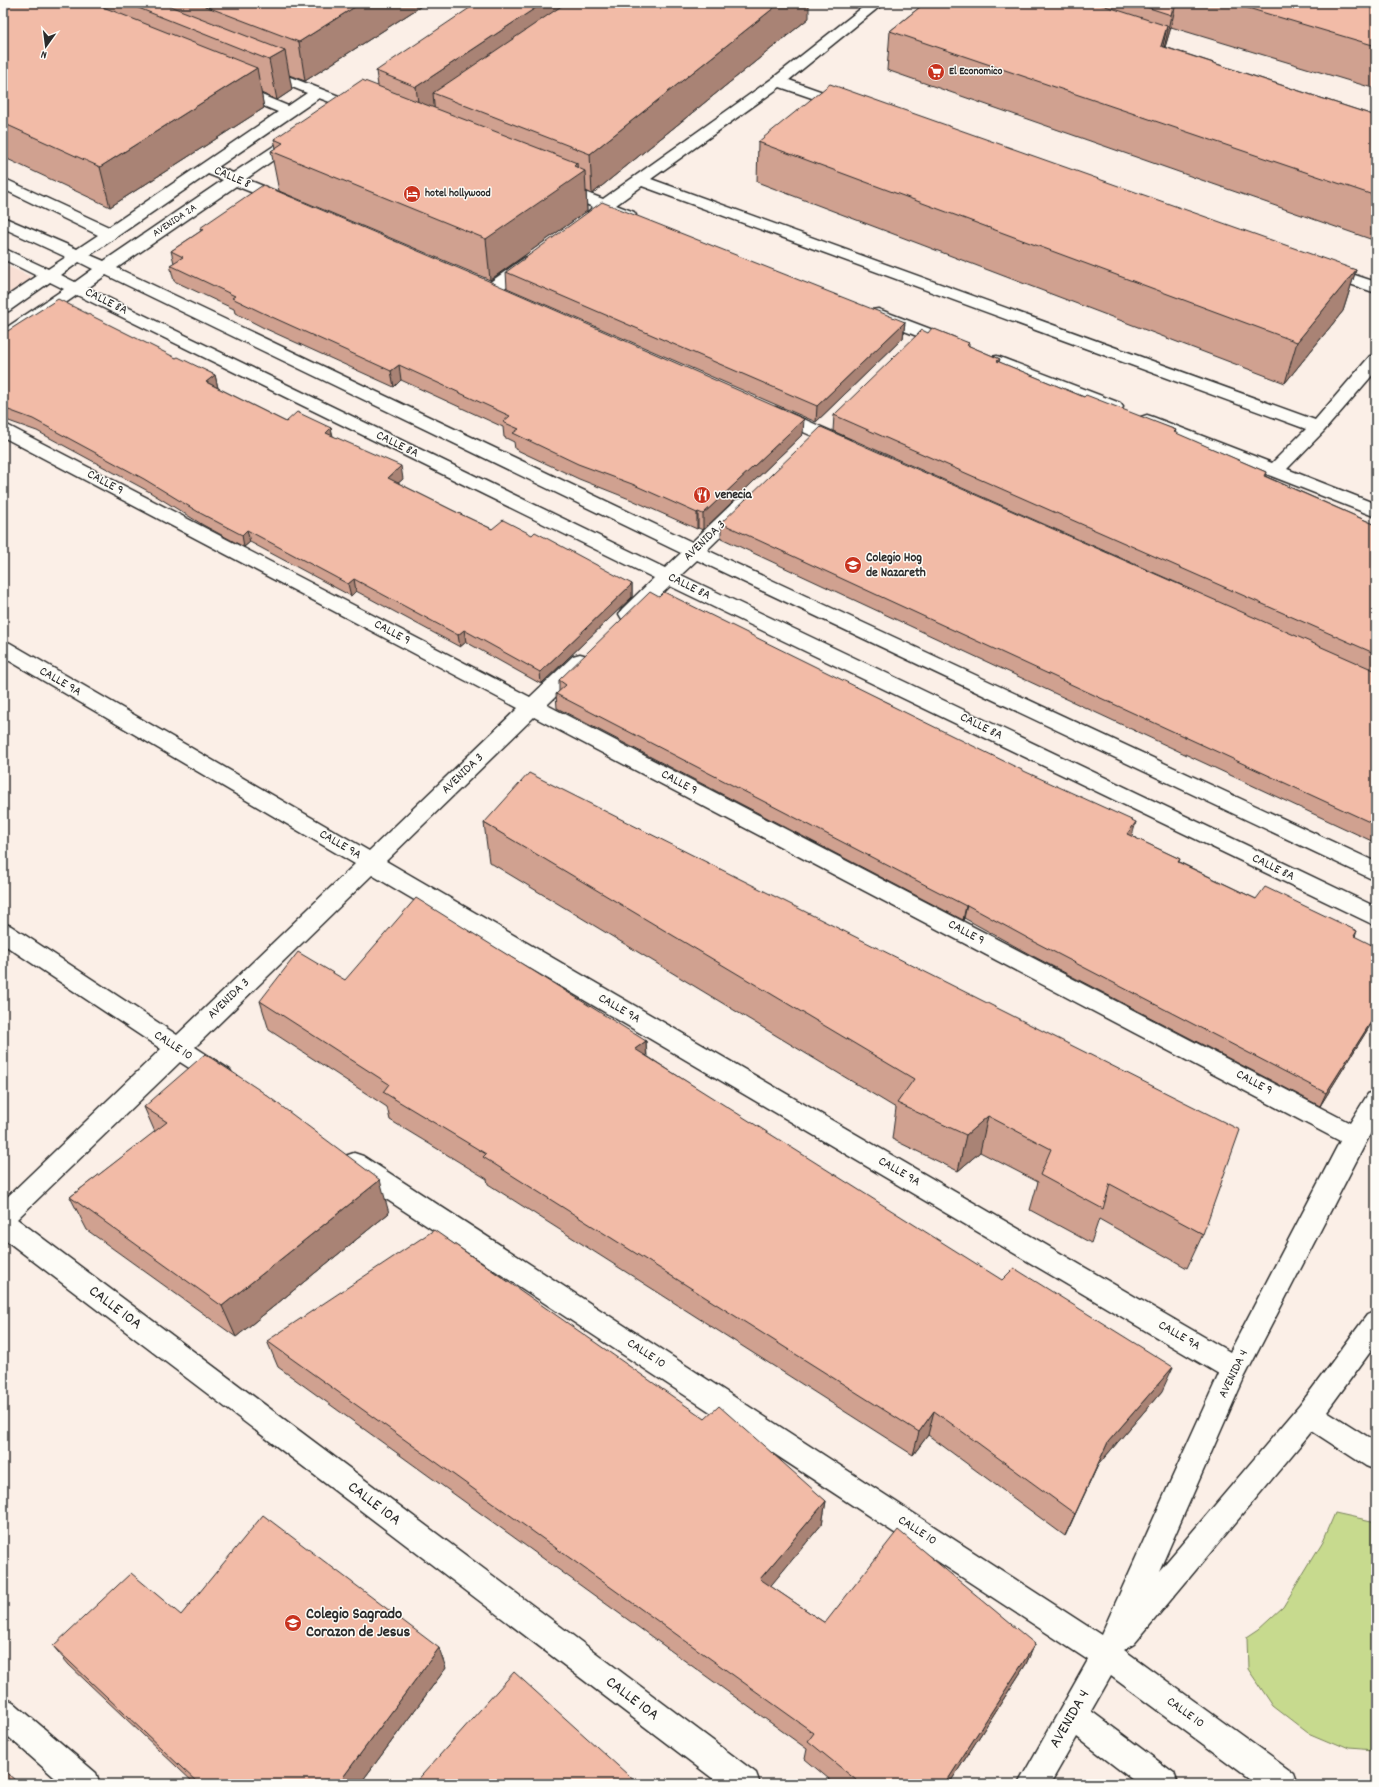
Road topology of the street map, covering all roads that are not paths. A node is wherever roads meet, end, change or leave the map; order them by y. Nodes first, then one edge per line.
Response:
1 (877, 3) edge
2 (253, 67) edge
3 (778, 81) junction
4 (223, 84) edge
5 (318, 92) junction
6 (860, 110) edge
7 (290, 112) junction
8 (374, 114) edge
9 (307, 130) edge
10 (207, 168) junction
11 (235, 180) junction
12 (641, 181) junction
13 (3, 183) edge
14 (547, 183) edge
15 (605, 206) junction
16 (301, 208) edge
17 (586, 220) edge
18 (642, 220) edge
19 (3, 222) edge
20 (110, 234) junction
21 (542, 252) edge
22 (3, 253) edge
23 (77, 256) junction
24 (1309, 264) edge
25 (105, 268) junction
26 (52, 276) junction
27 (77, 288) junction
28 (1376, 288) edge
29 (492, 289) edge
30 (3, 307) edge
31 (863, 308) edge
32 (922, 332) junction
33 (3, 338) edge
34 (959, 346) edge
35 (907, 347) edge
36 (981, 355) edge
37 (1376, 360) edge
38 (760, 406) edge
39 (836, 415) edge
40 (1318, 427) junction
41 (3, 430) edge
42 (818, 432) junction
43 (801, 448) edge
44 (862, 451) edge
45 (1275, 471) junction
46 (756, 491) edge
47 (1376, 511) edge
48 (694, 551) junction
49 (668, 577) junction
50 (616, 626) edge
51 (3, 648) edge
52 (594, 648) edge
53 (533, 707) junction
54 (370, 863) junction
55 (1376, 872) edge
56 (1376, 917) edge
57 (3, 932) edge
58 (178, 1049) junction
59 (238, 1088) edge
60 (1376, 1101) edge
61 (1355, 1136) junction
62 (338, 1153) edge
63 (3, 1217) edge
64 (3, 1223) edge
65 (1376, 1323) edge
66 (1235, 1369) junction
67 (1309, 1414) junction
68 (1376, 1456) edge
69 (1107, 1655) junction
70 (3, 1712) edge
71 (1072, 1715) junction
72 (85, 1784) edge
73 (745, 1784) edge
74 (1033, 1784) edge
75 (1163, 1784) edge
76 (1282, 1784) edge

1 - 3 street
2 - 5 street
3 - 6 street
3 - 12 street
4 - 7 street
5 - 7 street, AVENIDA 2A
5 - 8 street
7 - 10 street, AVENIDA 2A
9 - 11 street, AVENIDA 2A
10 - 11 street, CALLE 8
10 - 20 street, AVENIDA 2A
11 - 16 street, CALLE 8
11 - 25 street, AVENIDA 2A
12 - 15 street
12 - 40 street
13 - 20 street
14 - 15 street
15 - 17 street
15 - 18 street
19 - 23 street
20 - 23 street, AVENIDA 2A
21 - 29 street
22 - 26 street, CALLE 8A
23 - 25 street
23 - 26 street, AVENIDA 2A
24 - 28 street
25 - 27 street, AVENIDA 2A
25 - 48 street
26 - 27 street, CALLE 8A
26 - 30 street, AVENIDA 2A
27 - 33 street, AVENIDA 2A
27 - 49 street, CALLE 8A
31 - 32 street
32 - 34 street
32 - 35 street
36 - 45 street
37 - 40 street
38 - 42 street
39 - 42 street
40 - 45 street
41 - 53 street, CALLE 9
42 - 43 street
42 - 44 street
45 - 47 street
46 - 48 street, AVENIDA 3
48 - 49 street, AVENIDA 3
48 - 55 street
49 - 50 street, AVENIDA 3
49 - 56 street, CALLE 8A
51 - 54 street, CALLE 9A
52 - 53 street, AVENIDA 3
53 - 54 street, AVENIDA 3
53 - 61 street, CALLE 9
54 - 58 street, AVENIDA 3
54 - 66 street, CALLE 9A
57 - 58 street, CALLE 10
58 - 59 street, CALLE 10
58 - 63 street, AVENIDA 3
60 - 61 street, AVENIDA 4
61 - 66 street, AVENIDA 4
62 - 69 street, CALLE 10
64 - 73 street, CALLE 10A
65 - 67 street, AVENIDA 4
66 - 69 street, AVENIDA 4
67 - 68 street
67 - 69 street, AVENIDA 4
69 - 71 street, AVENIDA 4
69 - 76 street, CALLE 10
70 - 72 street
71 - 74 street, AVENIDA 4
71 - 75 street

